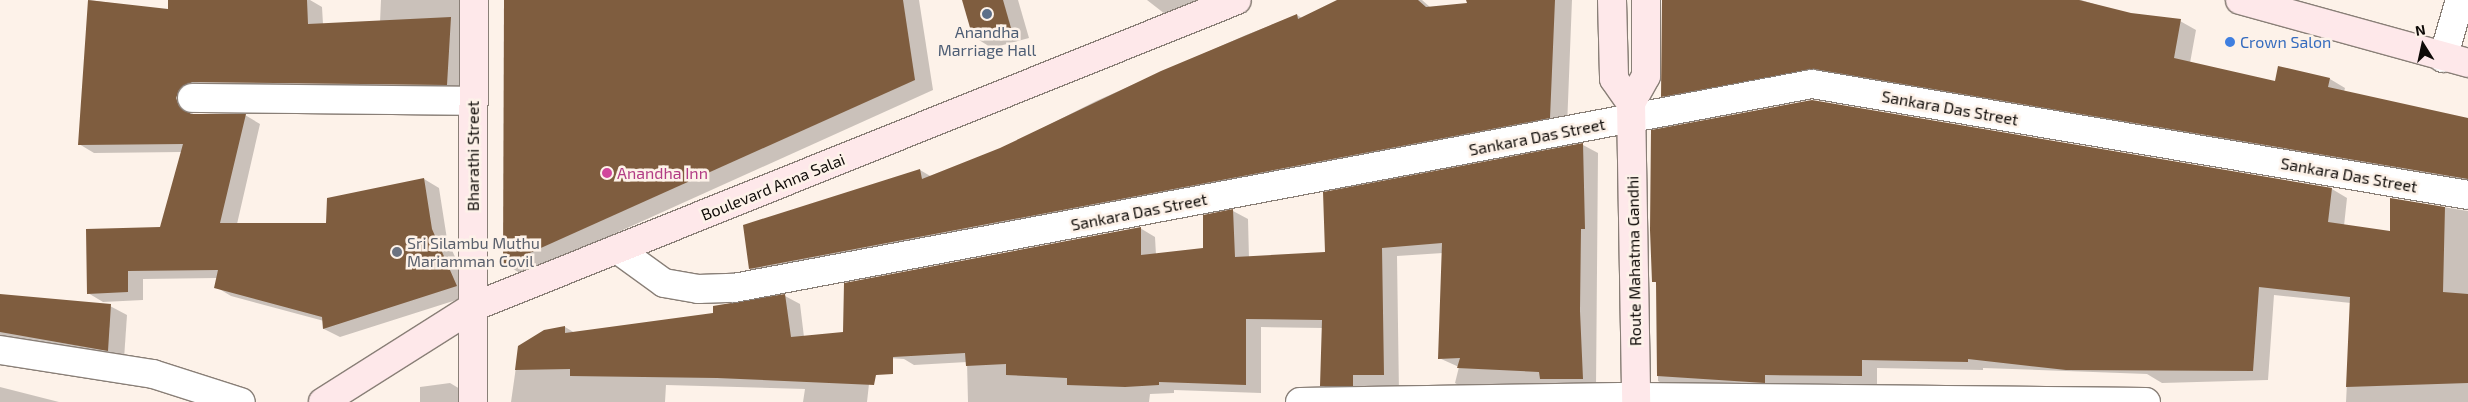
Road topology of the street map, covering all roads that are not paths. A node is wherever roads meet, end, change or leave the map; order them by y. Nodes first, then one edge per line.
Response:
1 (474, 0) edge
2 (1237, 0) edge
3 (1612, 0) edge
4 (1646, 0) edge
5 (2240, 0) edge
6 (2460, 0) edge
7 (2455, 61) edge
8 (192, 98) dead end
9 (473, 101) junction
10 (1632, 111) junction
11 (2468, 195) edge
12 (617, 250) junction
13 (473, 307) junction
14 (0, 350) edge
15 (1636, 399) edge
16 (241, 402) edge
17 (323, 402) edge
18 (473, 402) edge
19 (1300, 402) edge
20 (2146, 402) edge

1 - 9 street, Bharathi Street
2 - 12 street, Boulevard Anna Salai
3 - 10 street
4 - 10 street
5 - 7 street
6 - 7 street
8 - 9 street
9 - 13 street, Bharathi Street
10 - 11 street, Sankara Das Street
10 - 12 street, Sankara Das Street
10 - 15 street, Route Mahatma Gandhi
12 - 13 street, Boulevard Anna Salai
13 - 17 street, Boulevard Anna Salai
13 - 18 street, Bharathi Street
14 - 16 street
15 - 19 street
15 - 20 street

